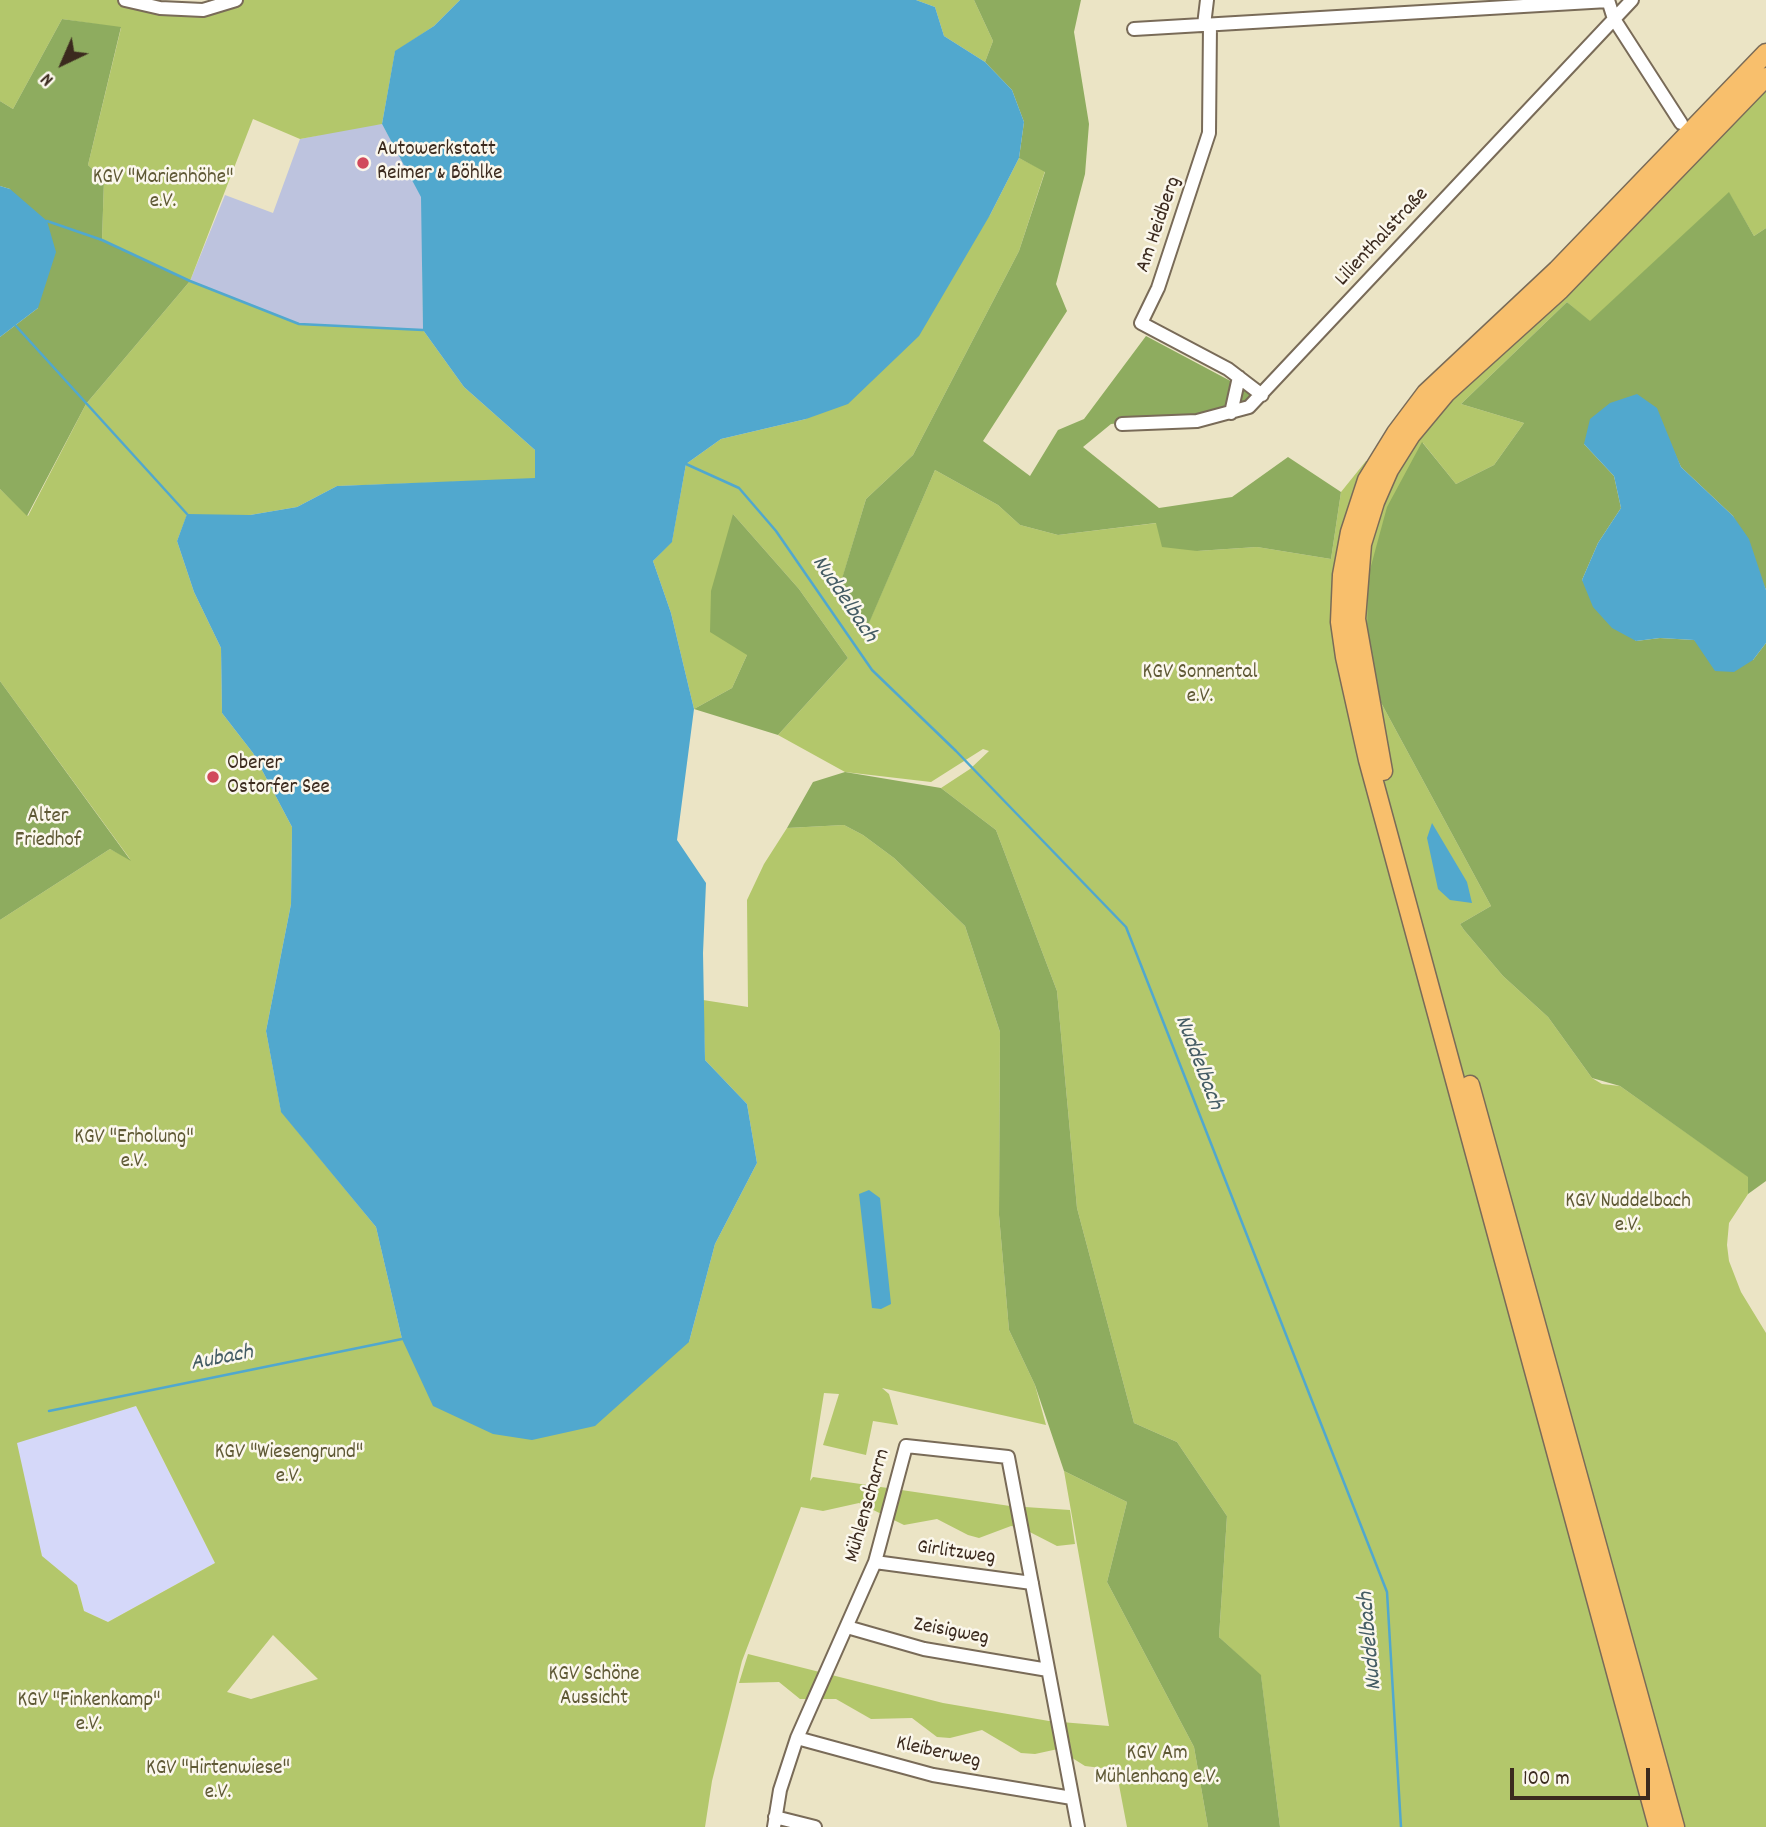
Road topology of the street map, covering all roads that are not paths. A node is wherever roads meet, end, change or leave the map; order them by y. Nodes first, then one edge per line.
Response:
1 (125, 0) edge
2 (236, 0) edge
3 (1207, 0) edge
4 (1632, 0) edge
5 (1608, 1) edge
6 (1614, 19) junction
7 (1207, 25) junction
8 (1134, 29) dead end
9 (1766, 53) edge
10 (1766, 77) edge
11 (1681, 123) dead end
12 (1239, 377) junction
13 (1262, 395) junction
14 (1231, 413) junction
15 (1122, 424) dead end
16 (875, 1562) junction
17 (1032, 1583) junction
18 (847, 1627) junction
19 (1048, 1670) junction
20 (797, 1738) junction
21 (1072, 1798) junction
22 (775, 1822) edge
23 (816, 1827) edge
24 (1078, 1827) edge
25 (1657, 1827) edge
26 (1675, 1827) edge

1 - 2 street
3 - 7 street, Am Heidberg
4 - 6 street, Lilienthalstraße
5 - 6 street
5 - 7 street
6 - 11 street
6 - 13 street, Lilienthalstraße
7 - 8 street
7 - 12 street, Am Heidberg
9 - 25 highway
10 - 26 highway
12 - 13 street, Am Heidberg
12 - 14 street
13 - 14 street, Lilienthalstraße
14 - 15 street, Lilienthalstraße
16 - 17 street, Girlitzweg
16 - 17 street, Mühlenscharrn
16 - 18 street, Mühlenscharrn
17 - 19 street, Mühlenscharrn
18 - 19 street, Zeisigweg
18 - 20 street, Mühlenscharrn
19 - 21 street, Mühlenscharrn
20 - 21 street, Kleiberweg
20 - 22 street, Mühlenscharrn
21 - 24 street, Mühlenscharrn
22 - 23 street

